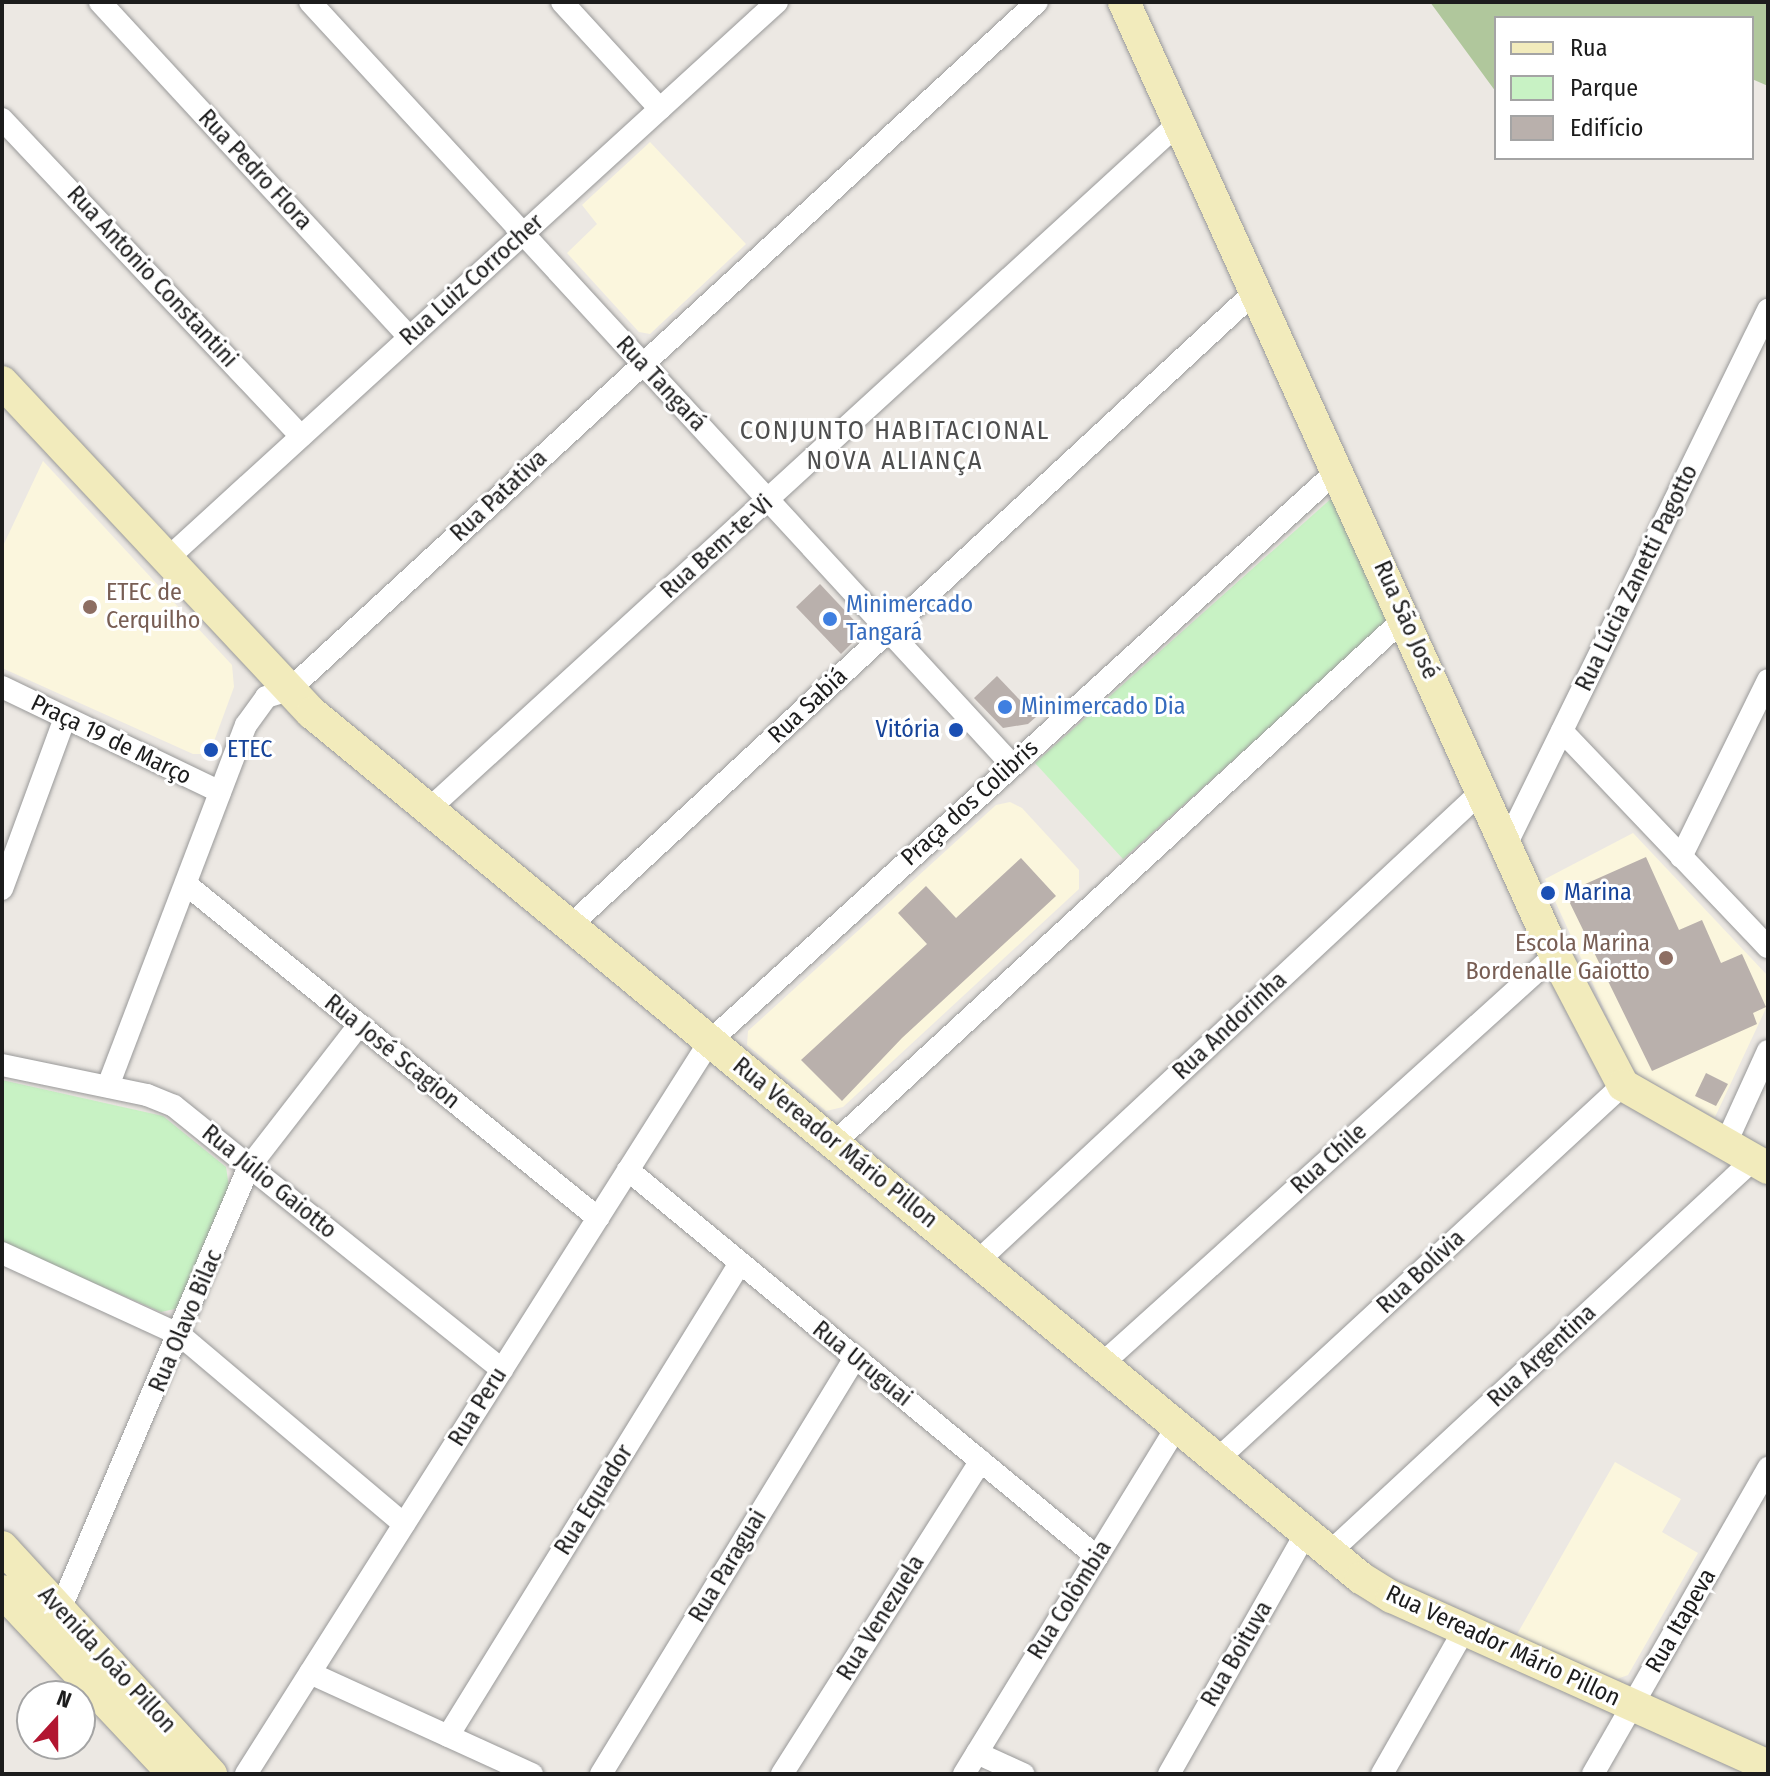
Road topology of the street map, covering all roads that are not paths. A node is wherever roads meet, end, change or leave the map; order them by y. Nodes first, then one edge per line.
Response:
1 (100, 2) edge
2 (310, 2) edge
3 (562, 2) edge
4 (777, 2) edge
5 (1037, 2) edge
6 (1124, 2) edge
7 (660, 109) junction
8 (2, 119) edge
9 (1180, 122) junction
10 (523, 233) junction
11 (1257, 290) junction
12 (1768, 310) edge
13 (409, 337) junction
14 (643, 364) junction
15 (2, 382) edge
16 (301, 436) junction
17 (1338, 470) junction
18 (768, 500) junction
19 (167, 559) junction
20 (1406, 617) junction
21 (889, 631) junction
22 (1768, 680) edge
23 (2, 687) edge
24 (289, 690) junction
25 (65, 718) junction
26 (1562, 731) junction
27 (1012, 765) junction
28 (1482, 791) junction
29 (220, 792) junction
30 (429, 809) junction
31 (1506, 845) junction
32 (1681, 857) junction
33 (187, 885) junction
34 (2, 889) edge
35 (571, 925) junction
36 (1768, 947) edge
37 (1555, 955) junction
38 (359, 1025) junction
39 (710, 1041) junction
40 (1768, 1051) edge
41 (2, 1065) edge
42 (1623, 1085) junction
43 (108, 1086) junction
44 (834, 1143) junction
45 (1726, 1143) junction
46 (1761, 1164) edge
47 (249, 1167) junction
48 (628, 1170) junction
49 (598, 1218) junction
50 (2, 1253) edge
51 (978, 1261) junction
52 (740, 1263) junction
53 (180, 1335) junction
54 (855, 1358) junction
55 (1102, 1364) junction
56 (502, 1370) junction
57 (1177, 1426) junction
58 (1218, 1459) junction
59 (981, 1461) junction
60 (1768, 1468) edge
61 (404, 1524) junction
62 (1318, 1543) junction
63 (2, 1547) edge
64 (1097, 1557) junction
65 (2, 1591) edge
66 (54, 1623) junction
67 (1464, 1630) junction
68 (310, 1673) junction
69 (1633, 1705) junction
70 (448, 1736) junction
71 (977, 1753) junction
72 (1768, 1766) edge
73 (174, 1774) edge
74 (211, 1774) edge
75 (246, 1774) edge
76 (532, 1774) edge
77 (601, 1774) edge
78 (782, 1774) edge
79 (964, 1774) edge
80 (1023, 1774) edge
81 (1169, 1774) edge
82 (1382, 1774) edge
83 (1593, 1774) edge

1 - 13 street, Rua Pedro Flora
2 - 10 street, Rua Tangará
3 - 7 street
4 - 7 street, Rua Luiz Corrocher
5 - 14 street, Rua Patativa
6 - 9 street, Rua São José
7 - 10 street, Rua Luiz Corrocher
8 - 16 street, Rua Antonio Constantini
9 - 11 street, Rua São José
9 - 18 street, Rua Bem-te-Vi
10 - 13 street, Rua Luiz Corrocher
10 - 14 street, Rua Tangará
11 - 17 street, Rua São José
11 - 21 street, Rua Sabiá
12 - 26 street, Rua Lúcia Zanetti Pagotto
13 - 16 street, Rua Luiz Corrocher
14 - 18 street, Rua Tangará
14 - 24 street, Rua Patativa
15 - 19 street, Rua Vereador Mário Pillon
16 - 19 street, Rua Luiz Corrocher
17 - 20 street, Rua São José
17 - 27 street, Praça dos Colibris
18 - 21 street, Rua Tangará
18 - 30 street, Rua Bem-te-Vi
19 - 24 street, Rua Vereador Mário Pillon
20 - 28 street, Rua São José
20 - 44 street
21 - 27 street, Rua Tangará
21 - 35 street, Rua Sabiá
22 - 32 street
23 - 25 street, Praça 19 de Março
24 - 29 street, Rua Patativa
24 - 30 street, Rua Vereador Mário Pillon
25 - 29 street, Praça 19 de Março
25 - 34 street
26 - 31 street, Rua Lúcia Zanetti Pagotto
26 - 32 street
27 - 39 street, Praça dos Colibris
28 - 31 street, Rua São José
28 - 51 street, Rua Andorinha
29 - 33 street, Rua Patativa
30 - 35 street, Rua Vereador Mário Pillon
31 - 37 street, Rua São José
32 - 36 street
33 - 38 street, Rua José Scagion
33 - 43 street, Rua Patativa
35 - 39 street, Rua Vereador Mário Pillon
37 - 42 street, Rua São José
37 - 55 street, Rua Chile
38 - 47 street, Rua Olavo Bilac
38 - 49 street, Rua José Scagion
39 - 44 street, Rua Vereador Mário Pillon
39 - 48 street, Rua Peru
40 - 45 street
41 - 43 street, Rua Júlio Gaiotto
42 - 45 street
42 - 58 street, Rua Bolívia
43 - 47 street, Rua Júlio Gaiotto
44 - 51 street, Rua Vereador Mário Pillon
45 - 46 street
46 - 62 street, Rua Argentina
47 - 53 street, Rua Olavo Bilac
47 - 56 street, Rua Júlio Gaiotto
48 - 49 street, Rua Peru
48 - 52 street, Rua Uruguai
49 - 56 street, Rua Peru
50 - 53 street
51 - 55 street, Rua Vereador Mário Pillon
52 - 54 street, Rua Uruguai
52 - 70 street, Rua Equador
53 - 61 street
53 - 66 street, Rua Olavo Bilac
54 - 59 street, Rua Uruguai
54 - 77 street, Rua Paraguai
55 - 57 street, Rua Vereador Mário Pillon
56 - 61 street, Rua Peru
57 - 58 street, Rua Vereador Mário Pillon
57 - 64 street, Rua Colômbia
58 - 62 street, Rua Vereador Mário Pillon
59 - 64 street, Rua Uruguai
59 - 78 street, Rua Venezuela
60 - 69 street, Rua Itapeva
61 - 68 street, Rua Peru
62 - 67 street, Rua Vereador Mário Pillon
62 - 81 street, Rua Boituva
63 - 66 street, Avenida João Pillon
64 - 71 street, Rua Colômbia
65 - 66 street, Avenida João Pillon
66 - 73 street, Avenida João Pillon
66 - 74 street, Avenida João Pillon
67 - 69 street, Rua Vereador Mário Pillon
67 - 82 street
68 - 70 street
68 - 75 street, Rua Peru
69 - 72 street, Rua Vereador Mário Pillon
69 - 83 street, Rua Itapeva
70 - 76 street
71 - 79 street, Rua Colômbia
71 - 80 street

